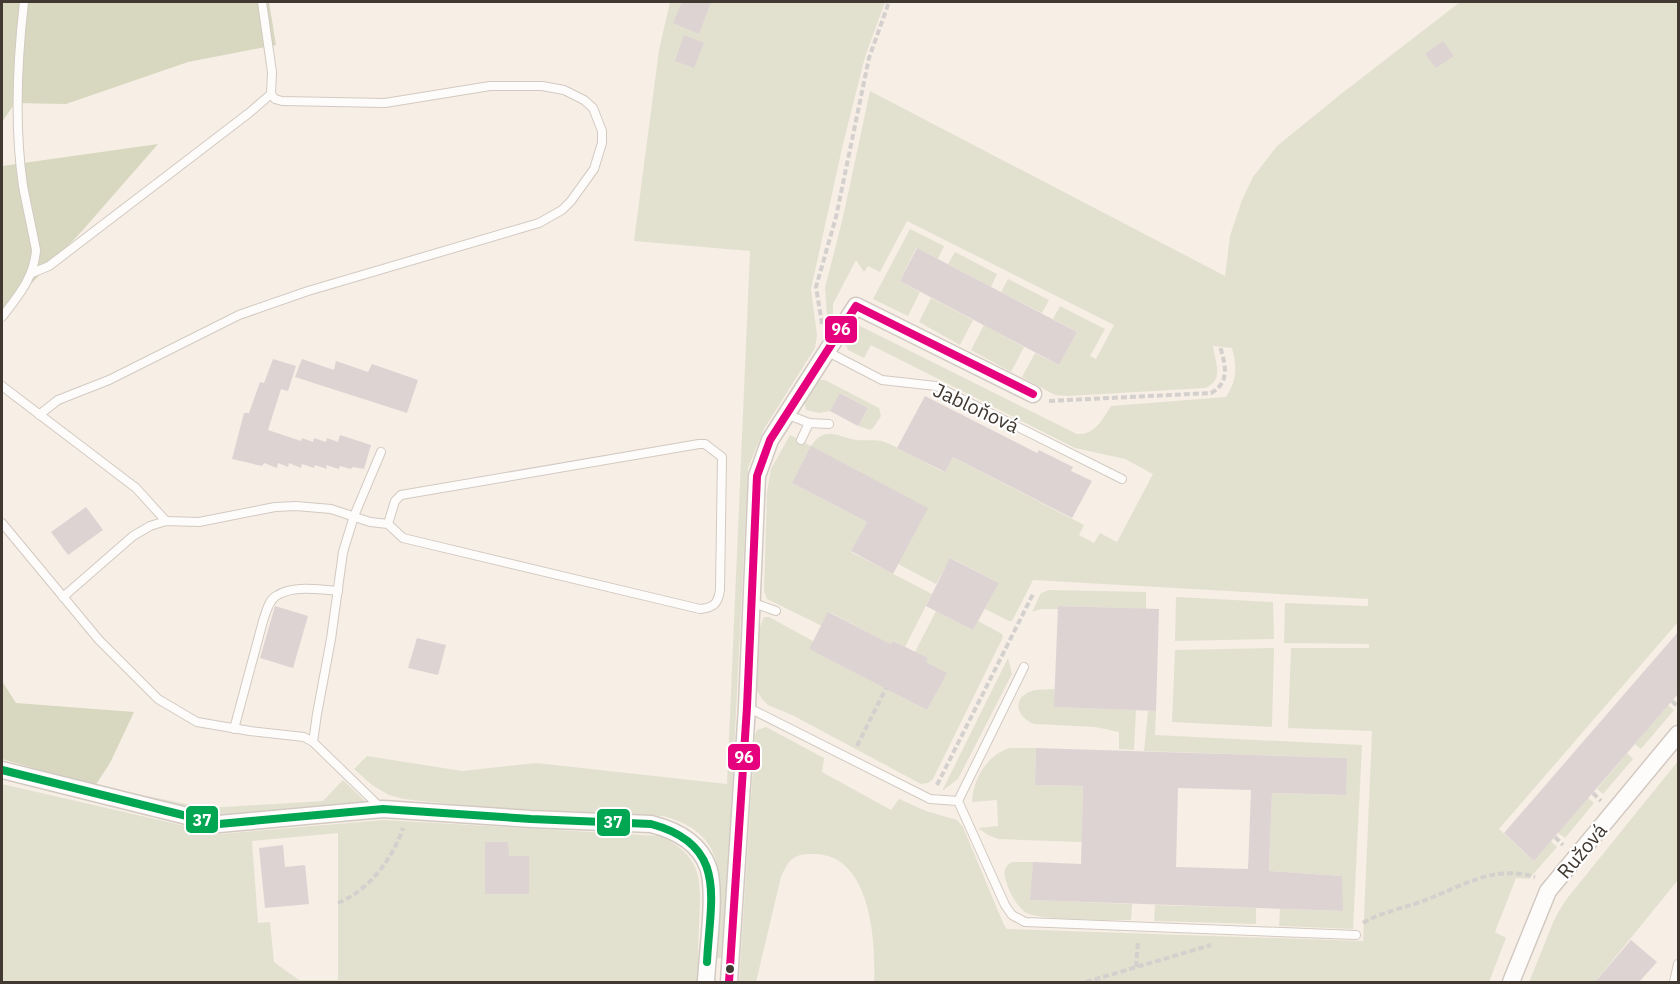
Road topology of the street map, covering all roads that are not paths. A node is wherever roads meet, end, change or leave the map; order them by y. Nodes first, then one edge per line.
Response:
1 (24, 2) edge
2 (262, 2) edge
3 (271, 94) junction
4 (32, 273) junction
5 (2, 317) edge
6 (826, 351) junction
7 (2, 386) edge
8 (1033, 394) road end
9 (785, 414) junction
10 (39, 415) junction
11 (810, 423) junction
12 (829, 423) dead end
13 (801, 440) dead end
14 (381, 452) dead end
15 (1122, 479) dead end
16 (354, 516) junction
17 (166, 521) junction
18 (2, 523) edge
19 (388, 524) junction
20 (338, 591) junction
21 (63, 597) junction
22 (750, 602) junction
23 (776, 611) dead end
24 (1024, 667) dead end
25 (747, 707) junction
26 (234, 729) junction
27 (1678, 734) edge
28 (313, 742) junction
29 (2, 770) edge
30 (958, 801) junction
31 (382, 809) junction
32 (1356, 935) road end
33 (1678, 964) edge
34 (706, 982) edge
35 (729, 982) edge
36 (1511, 982) edge
37 (1674, 982) edge

1 - 4 lane
2 - 3 lane
3 - 4 lane
3 - 10 lane
4 - 5 lane
6 - 8 street, Jabloňová
6 - 9 street, Jabloňová
6 - 15 lane, Jabloňová
7 - 10 lane
9 - 11 lane
9 - 22 street, Jabloňová
10 - 17 lane
11 - 12 lane
11 - 13 lane
14 - 16 lane
16 - 17 lane
16 - 19 lane
16 - 20 lane
17 - 21 lane
18 - 21 lane
19 - 19 lane
20 - 26 lane
20 - 28 lane
21 - 26 lane
22 - 23 lane
22 - 25 street, Jabloňová
24 - 30 lane
25 - 30 lane
25 - 35 street, Jabloňová
26 - 28 lane
27 - 36 street, Ružová
28 - 31 lane
29 - 31 street
30 - 32 lane
31 - 34 street
33 - 37 lane

